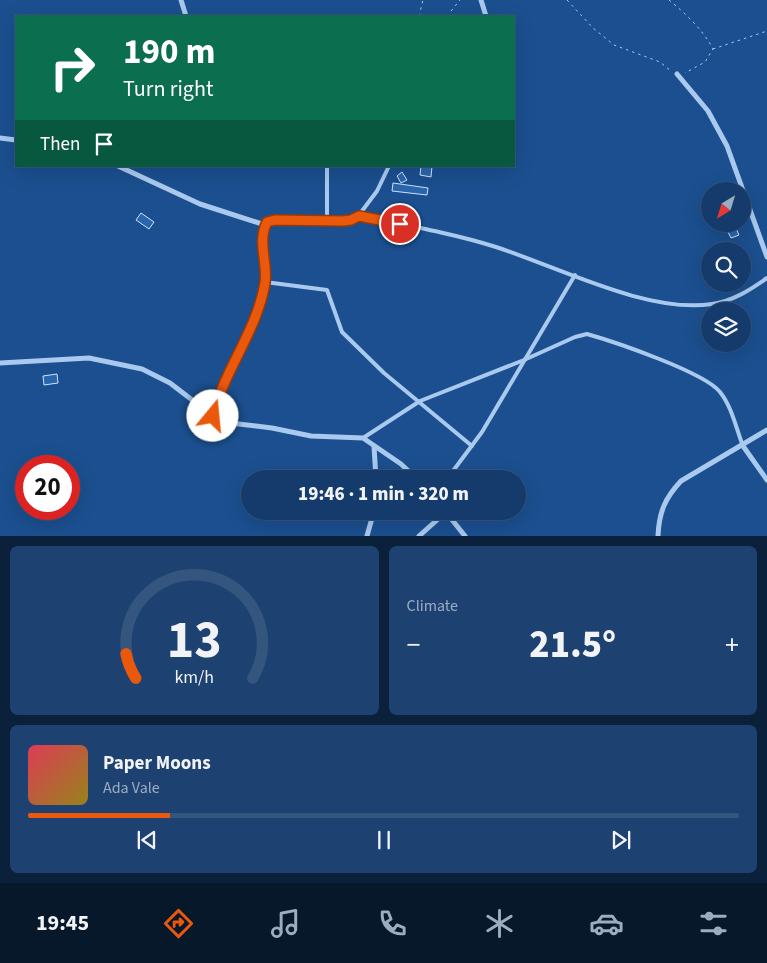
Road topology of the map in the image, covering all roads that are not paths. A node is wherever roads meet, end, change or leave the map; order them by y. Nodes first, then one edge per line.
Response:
1 (181, 0) edge
2 (481, 0) edge
3 (186, 15) edge
4 (486, 15) edge
5 (677, 74) road end
6 (0, 138) edge
7 (15, 140) edge
8 (120, 167) edge
9 (327, 167) edge
10 (388, 167) edge
11 (359, 216) junction
12 (326, 221) junction
13 (265, 225) junction
14 (767, 257) edge
15 (574, 275) junction
16 (767, 278) edge
17 (265, 282) junction
18 (524, 360) junction
19 (0, 363) edge
20 (420, 401) junction
21 (213, 416) junction
22 (767, 430) edge
23 (363, 438) junction
24 (374, 446) junction
25 (472, 446) junction
26 (743, 446) junction
27 (375, 470) edge
28 (405, 470) edge
29 (453, 470) edge
30 (767, 480) edge
31 (371, 520) edge
32 (436, 520) edge
33 (452, 520) edge
34 (367, 536) edge
35 (419, 536) edge
36 (465, 536) edge
37 (658, 536) edge

1 - 3 street
2 - 4 street
5 - 14 street
6 - 7 street
8 - 13 street
9 - 12 lane
10 - 11 lane
11 - 12 lane
11 - 15 lane
12 - 13 lane
13 - 17 lane
15 - 16 lane
15 - 18 lane
17 - 20 lane
17 - 21 lane
18 - 20 lane
18 - 25 lane
18 - 26 lane
19 - 21 street
20 - 23 lane
20 - 25 lane
21 - 23 street
22 - 26 street
23 - 24 street
24 - 27 street
24 - 28 street
25 - 29 lane
26 - 30 street
26 - 37 street
31 - 34 street
32 - 35 street
33 - 36 street

